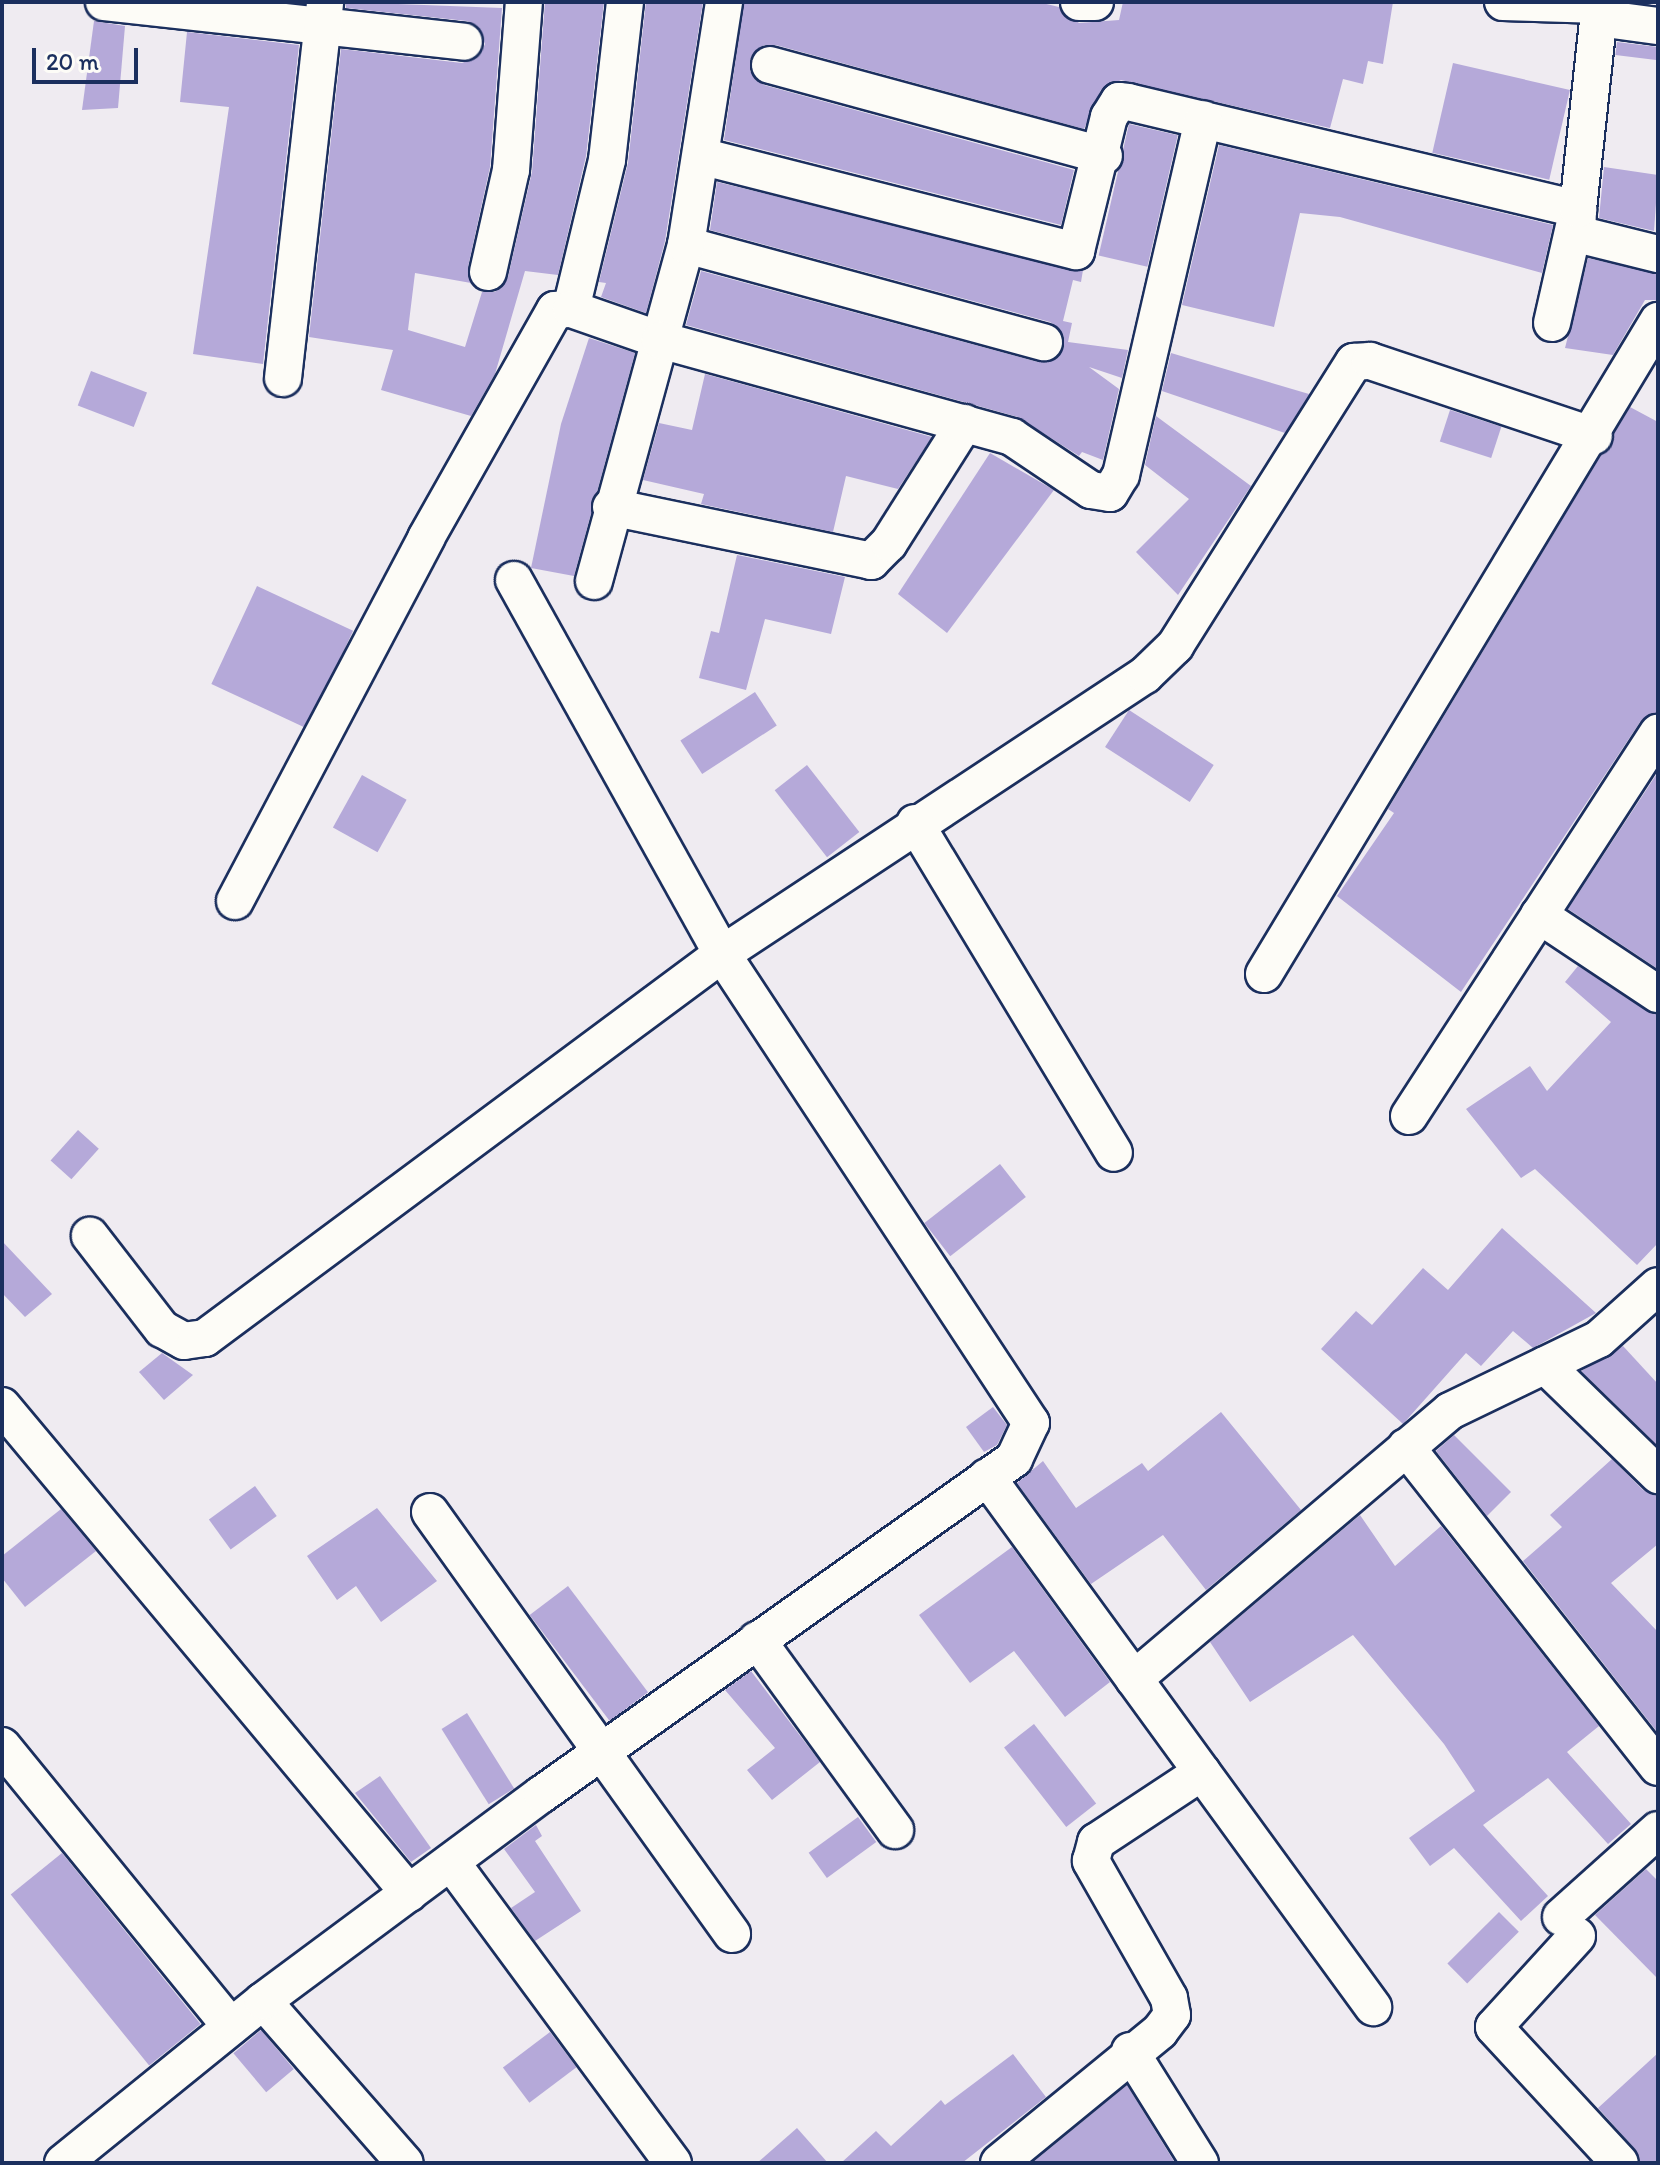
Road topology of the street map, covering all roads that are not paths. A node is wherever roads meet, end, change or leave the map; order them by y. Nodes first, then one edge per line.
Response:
1 (104, 2) edge
2 (524, 2) edge
3 (625, 2) edge
4 (724, 2) edge
5 (1079, 2) edge
6 (1095, 2) edge
7 (1503, 2) edge
8 (1600, 8) edge
9 (324, 15) edge
10 (1658, 26) edge
11 (464, 42) dead end
12 (770, 65) dead end
13 (1203, 119) junction
14 (1104, 156) junction
15 (704, 157) junction
16 (1578, 209) junction
17 (686, 245) junction
18 (1658, 254) edge
19 (488, 272) dead end
20 (571, 309) junction
21 (1658, 321) edge
22 (1552, 323) dead end
23 (660, 340) junction
24 (1044, 342) dead end
25 (283, 378) dead end
26 (965, 423) junction
27 (1594, 436) junction
28 (611, 507) junction
29 (514, 580) dead end
30 (594, 581) dead end
31 (1658, 733) edge
32 (915, 823) junction
33 (235, 901) dead end
34 (1539, 915) junction
35 (722, 954) junction
36 (1264, 974) dead end
37 (1658, 994) edge
38 (1409, 1116) dead end
39 (1114, 1153) dead end
40 (90, 1236) dead end
41 (1658, 1286) edge
42 (1545, 1365) junction
43 (2, 1406) edge
44 (1406, 1447) junction
45 (1658, 1475) edge
46 (987, 1477) junction
47 (430, 1512) dead end
48 (757, 1640) junction
49 (1134, 1679) junction
50 (606, 1751) junction
51 (9, 1766) edge
52 (1658, 1767) edge
53 (1202, 1772) junction
54 (895, 1830) dead end
55 (1658, 1830) edge
56 (451, 1862) junction
57 (409, 1893) junction
58 (732, 1934) dead end
59 (263, 2001) junction
60 (1373, 2007) dead end
61 (231, 2027) junction
62 (1130, 2051) junction
63 (63, 2163) edge
64 (405, 2163) edge
65 (673, 2163) edge
66 (999, 2163) edge
67 (1200, 2163) edge
68 (1620, 2163) edge

1 - 9 street
2 - 19 street
3 - 20 street
4 - 15 street
5 - 6 street
7 - 8 street
8 - 10 street
8 - 16 street
9 - 11 street
9 - 25 street
12 - 14 street
13 - 14 street
13 - 16 street
13 - 26 street
14 - 15 street
15 - 17 street
16 - 18 street
16 - 22 street
17 - 23 street
17 - 24 street
20 - 23 street
20 - 33 street
21 - 27 street
23 - 26 street
23 - 28 street
26 - 28 street
27 - 32 street
27 - 36 street
28 - 30 street
29 - 35 street
31 - 34 street
32 - 35 street
32 - 39 street
34 - 37 street
34 - 38 street
35 - 40 street
35 - 46 street
41 - 42 street
42 - 44 street
42 - 45 street
43 - 57 street
44 - 49 street
44 - 52 street
46 - 48 street
46 - 49 street
47 - 50 street
48 - 50 street
48 - 54 street
49 - 53 street
50 - 56 street
50 - 58 street
51 - 61 street
53 - 60 street
53 - 62 street
55 - 68 street
56 - 57 street
56 - 65 street
57 - 59 street
59 - 61 street
59 - 64 street
61 - 63 street
62 - 66 street
62 - 67 street

